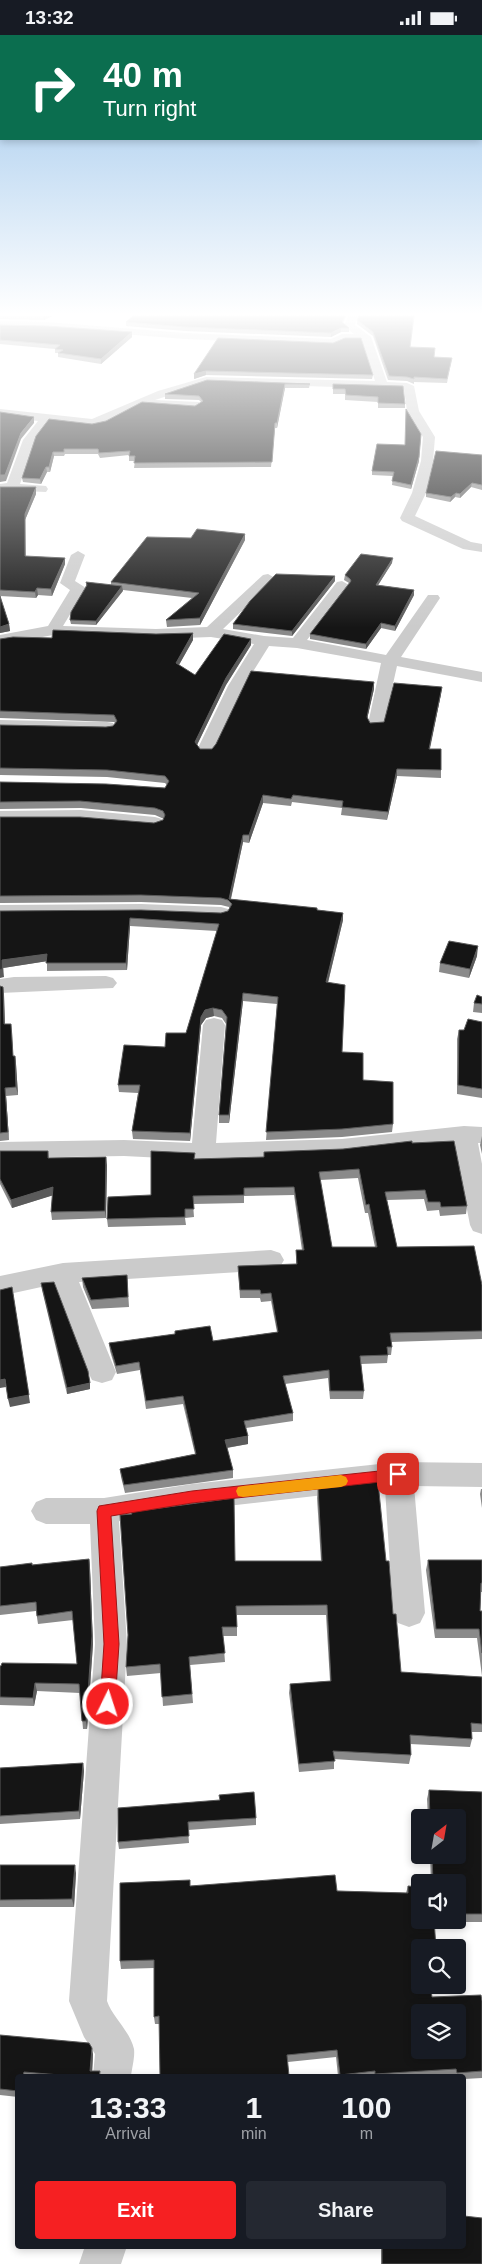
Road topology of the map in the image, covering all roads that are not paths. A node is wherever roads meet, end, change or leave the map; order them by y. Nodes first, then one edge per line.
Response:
1 (45, 420) edge
2 (58, 420) edge
3 (103, 420) edge
4 (419, 420) edge
5 (6, 487) edge
6 (41, 489) dead end
7 (482, 548) edge
8 (78, 555) dead end
9 (268, 578) dead end
10 (342, 585) dead end
11 (434, 598) dead end
12 (53, 630) junction
13 (210, 632) junction
14 (0, 640) edge
15 (264, 641) junction
16 (297, 643) junction
17 (390, 661) junction
18 (482, 677) edge
19 (376, 724) edge
20 (0, 725) edge
21 (107, 727) edge
22 (206, 750) edge
23 (0, 817) edge
24 (154, 823) edge
25 (0, 911) edge
26 (220, 913) edge
27 (106, 983) dead end
28 (0, 986) edge
29 (214, 1025) dead end
30 (473, 1135) edge
31 (0, 1150) edge
32 (203, 1152) junction
33 (482, 1225) edge
34 (271, 1260) dead end
35 (63, 1273) junction
36 (0, 1286) edge
37 (102, 1372) dead end
38 (398, 1474) junction
39 (482, 1475) edge
40 (46, 1511) dead end
41 (104, 1511) junction
42 (409, 1613) dead end
43 (112, 2074) edge
44 (105, 2249) edge
45 (100, 2264) edge

1 - 5 street
2 - 3 street
4 - 7 street
5 - 6 street
8 - 12 street
9 - 13 street
10 - 16 street
11 - 17 street
12 - 13 street
12 - 14 street
13 - 15 street
15 - 16 street
15 - 22 street
16 - 17 street
17 - 18 street
17 - 19 street
20 - 21 street
23 - 24 street
25 - 26 street
27 - 28 street
29 - 32 street
30 - 32 street
30 - 33 street
31 - 32 street
34 - 35 street
35 - 36 street
35 - 37 street
38 - 39 street
38 - 41 street
38 - 42 street
40 - 41 street
41 - 43 street
44 - 45 street

